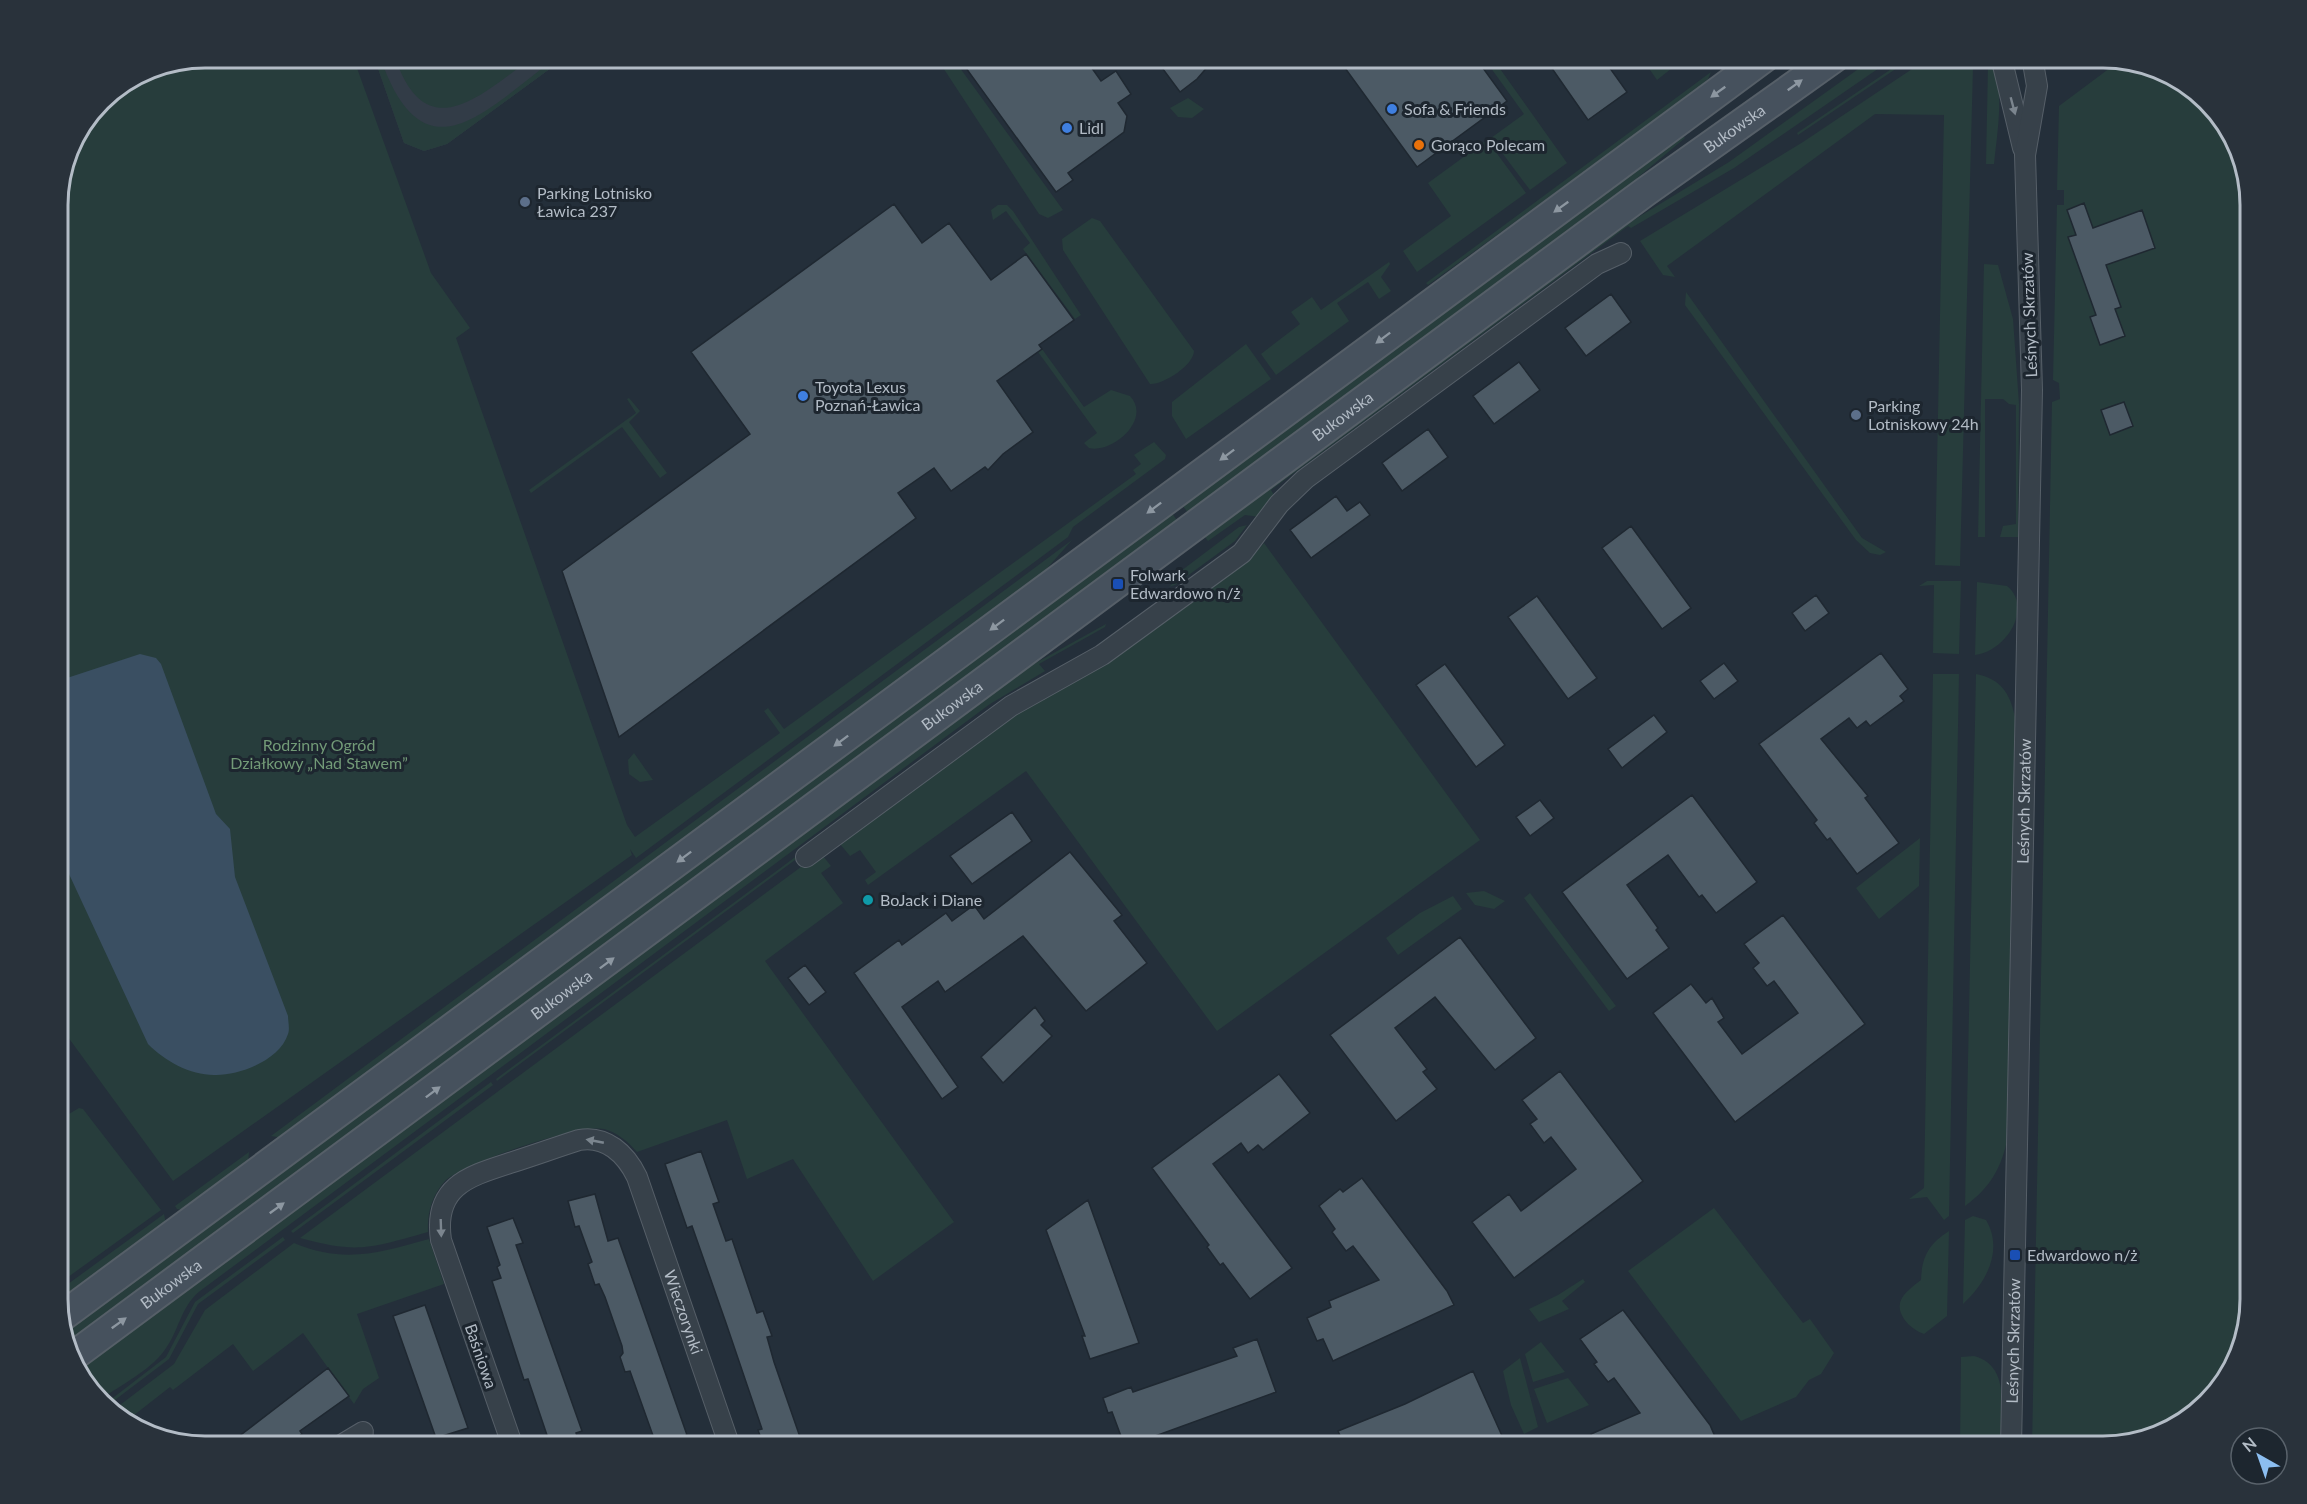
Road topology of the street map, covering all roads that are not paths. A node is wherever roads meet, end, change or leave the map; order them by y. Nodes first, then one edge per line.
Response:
1 (1751, 67) edge
2 (1821, 67) edge
3 (2003, 67) edge
4 (2034, 67) edge
5 (2025, 155) junction
6 (1621, 253) dead end
7 (806, 857) dead end
8 (450, 1265) joint
9 (68, 1312) edge
10 (78, 1352) edge
11 (363, 1432) dead end
12 (356, 1436) edge
13 (509, 1436) edge
14 (726, 1436) edge
15 (2011, 1436) edge

1 -> 9 main road
10 -> 2 main road, Bukowska
3 -> 5 street, Leśnych Skrzatów
4 - 5 street, Leśnych Skrzatów
5 - 15 street, Leśnych Skrzatów
6 - 7 street
8 - 13 street, Baśniowa
14 -> 8 street, Wieczorynki
11 - 12 street

